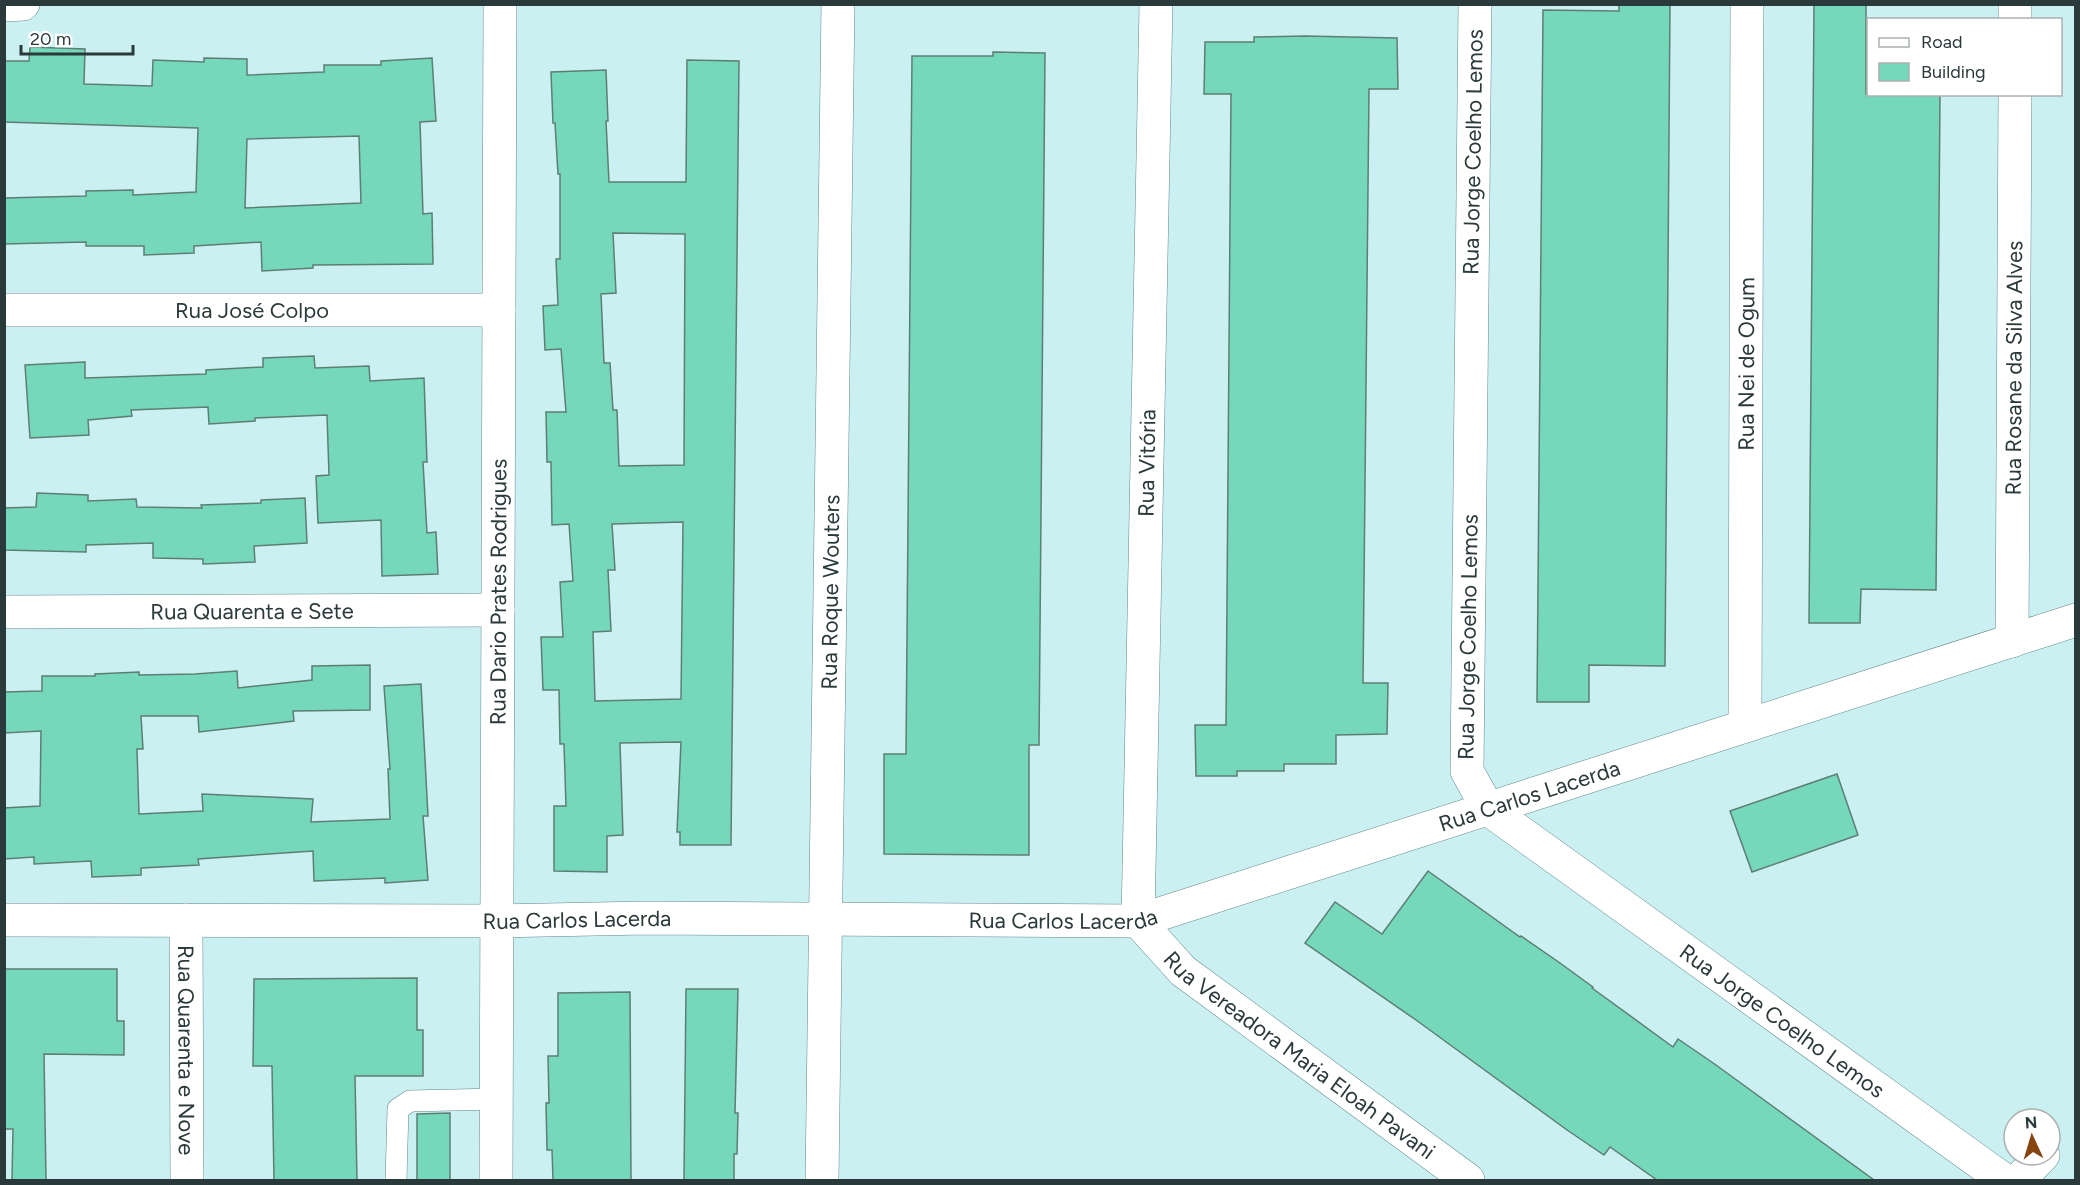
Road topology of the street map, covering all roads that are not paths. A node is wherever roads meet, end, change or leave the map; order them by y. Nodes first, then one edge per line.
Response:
1 (22, 4) edge
2 (500, 4) edge
3 (838, 4) edge
4 (1156, 4) edge
5 (1475, 4) edge
6 (1747, 4) edge
7 (4, 5) edge
8 (2015, 96) edge
9 (4, 310) edge
10 (499, 310) junction
11 (498, 610) junction
12 (4, 612) edge
13 (2076, 621) edge
14 (2012, 641) junction
15 (1745, 726) junction
16 (1488, 809) junction
17 (825, 919) junction
18 (4, 920) edge
19 (186, 921) junction
20 (497, 921) junction
21 (1138, 921) junction
22 (496, 1099) junction
23 (2032, 1167) edge
24 (187, 1180) edge
25 (396, 1180) edge
26 (496, 1180) edge
27 (822, 1180) edge
28 (1468, 1180) edge
29 (2004, 1180) edge
30 (2019, 1180) edge

1 - 7 street
2 - 10 street, Rua Dario Prates Rodrigues
3 - 17 street, Rua Roque Wouters
4 - 21 street, Rua Vitória
5 - 16 street, Rua Jorge Coelho Lemos
6 - 15 street, Rua Nei de Ogum
8 - 14 street, Rua Rosane da Silva Alves
9 - 10 street, Rua José Colpo
10 - 11 street, Rua Dario Prates Rodrigues
11 - 12 street, Rua Quarenta e Sete
11 - 20 street, Rua Dario Prates Rodrigues
13 - 14 street, Rua Carlos Lacerda
14 - 15 street, Rua Carlos Lacerda
15 - 16 street, Rua Carlos Lacerda
16 - 21 street, Rua Carlos Lacerda
16 - 29 street, Rua Jorge Coelho Lemos
17 - 20 street, Rua Carlos Lacerda
17 - 21 street, Rua Carlos Lacerda
17 - 27 street, Rua Roque Wouters
18 - 19 street, Rua Carlos Lacerda
19 - 20 street, Rua Carlos Lacerda
19 - 24 street, Rua Quarenta e Nove
20 - 22 street, Rua Dario Prates Rodrigues
21 - 28 street, Rua Vereadora Maria Eloah Pavani
22 - 25 lane
22 - 26 street, Rua Dario Prates Rodrigues
23 - 30 street

